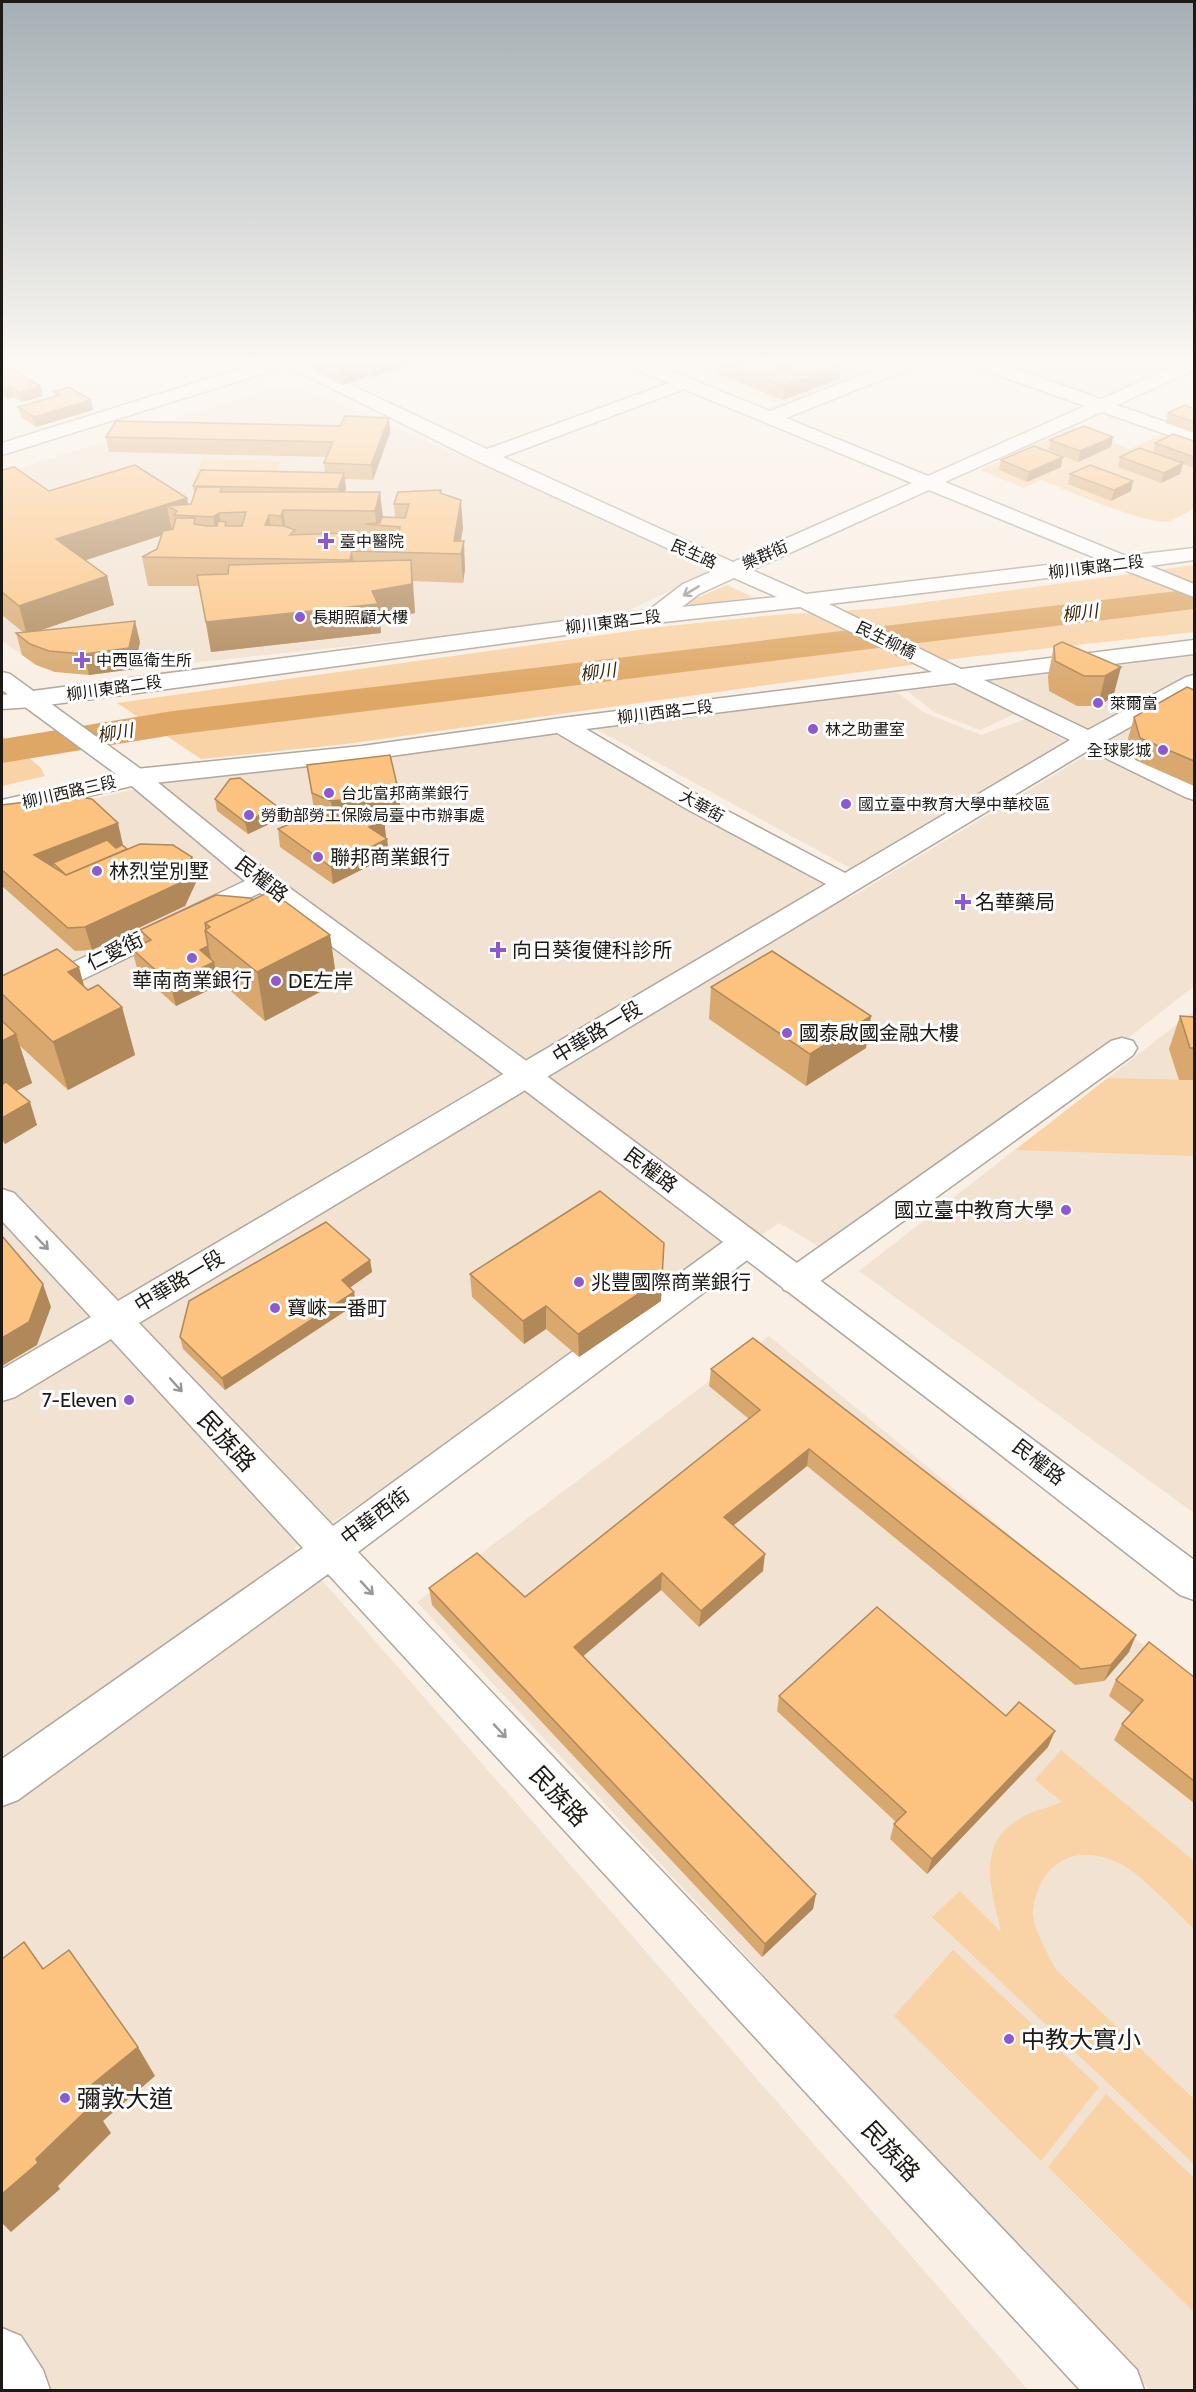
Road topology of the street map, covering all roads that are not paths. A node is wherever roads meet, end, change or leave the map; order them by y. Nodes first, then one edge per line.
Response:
1 (518, 473) edge
2 (904, 473) edge
3 (953, 473) edge
4 (930, 483) junction
5 (1194, 554) edge
6 (1128, 563) junction
7 (730, 571) junction
8 (1185, 587) edge
9 (803, 601) junction
10 (656, 616) junction
11 (844, 620) joint
12 (1194, 647) edge
13 (959, 676) junction
14 (2, 679) edge
15 (1194, 682) edge
16 (33, 700) junction
17 (2, 702) edge
18 (561, 725) junction
19 (1088, 740) junction
20 (136, 777) junction
21 (1194, 792) edge
22 (2, 808) edge
23 (262, 881) junction
24 (846, 884) junction
25 (2, 1007) edge
26 (1122, 1048) dead end
27 (525, 1075) junction
28 (2, 1201) edge
29 (746, 1243) junction
30 (796, 1281) junction
31 (116, 1319) junction
32 (2, 1387) edge
33 (331, 1550) junction
34 (1194, 1583) edge
35 (2, 1785) edge
36 (2, 2355) edge
37 (23, 2391) edge
38 (1117, 2391) edge

1 - 7 street, 民生路
2 - 4 street
3 - 4 street, 樂群街
4 - 6 street
4 - 7 street, 樂群街
5 - 6 street, 柳川東路二段
6 - 8 street
6 - 9 street, 柳川東路二段
7 - 9 street, 民生路
7 -> 10 street, 樂群街
9 - 10 street, 柳川東路二段
9 - 11 street, 民生路
10 - 16 street, 柳川東路二段
11 - 13 street, 民生柳橋
12 - 13 street, 柳川西路二段
13 - 18 street, 柳川西路二段
13 - 19 street
14 - 16 street
15 - 19 street, 中華路一段
16 - 17 street, 柳川東路二段
16 - 20 street, 民權路
18 - 20 street, 柳川西路二段
18 - 24 street, 大華街
19 - 21 street
19 - 24 street, 中華路一段
20 - 22 street, 柳川西路三段
20 - 23 street, 民權路
23 - 25 street, 仁愛街
23 - 27 street, 民權路
24 - 27 street, 中華路一段
26 - 30 street
27 - 29 street, 民權路
27 - 31 street, 中華路一段
28 -> 31 street, 民族路
29 - 30 street, 民權路
29 - 33 street, 中華西街
30 - 34 street, 民權路
31 - 32 street, 中華路一段
31 -> 33 street, 民族路
33 - 35 street, 中華西街
33 -> 38 street, 民族路
36 - 37 street

